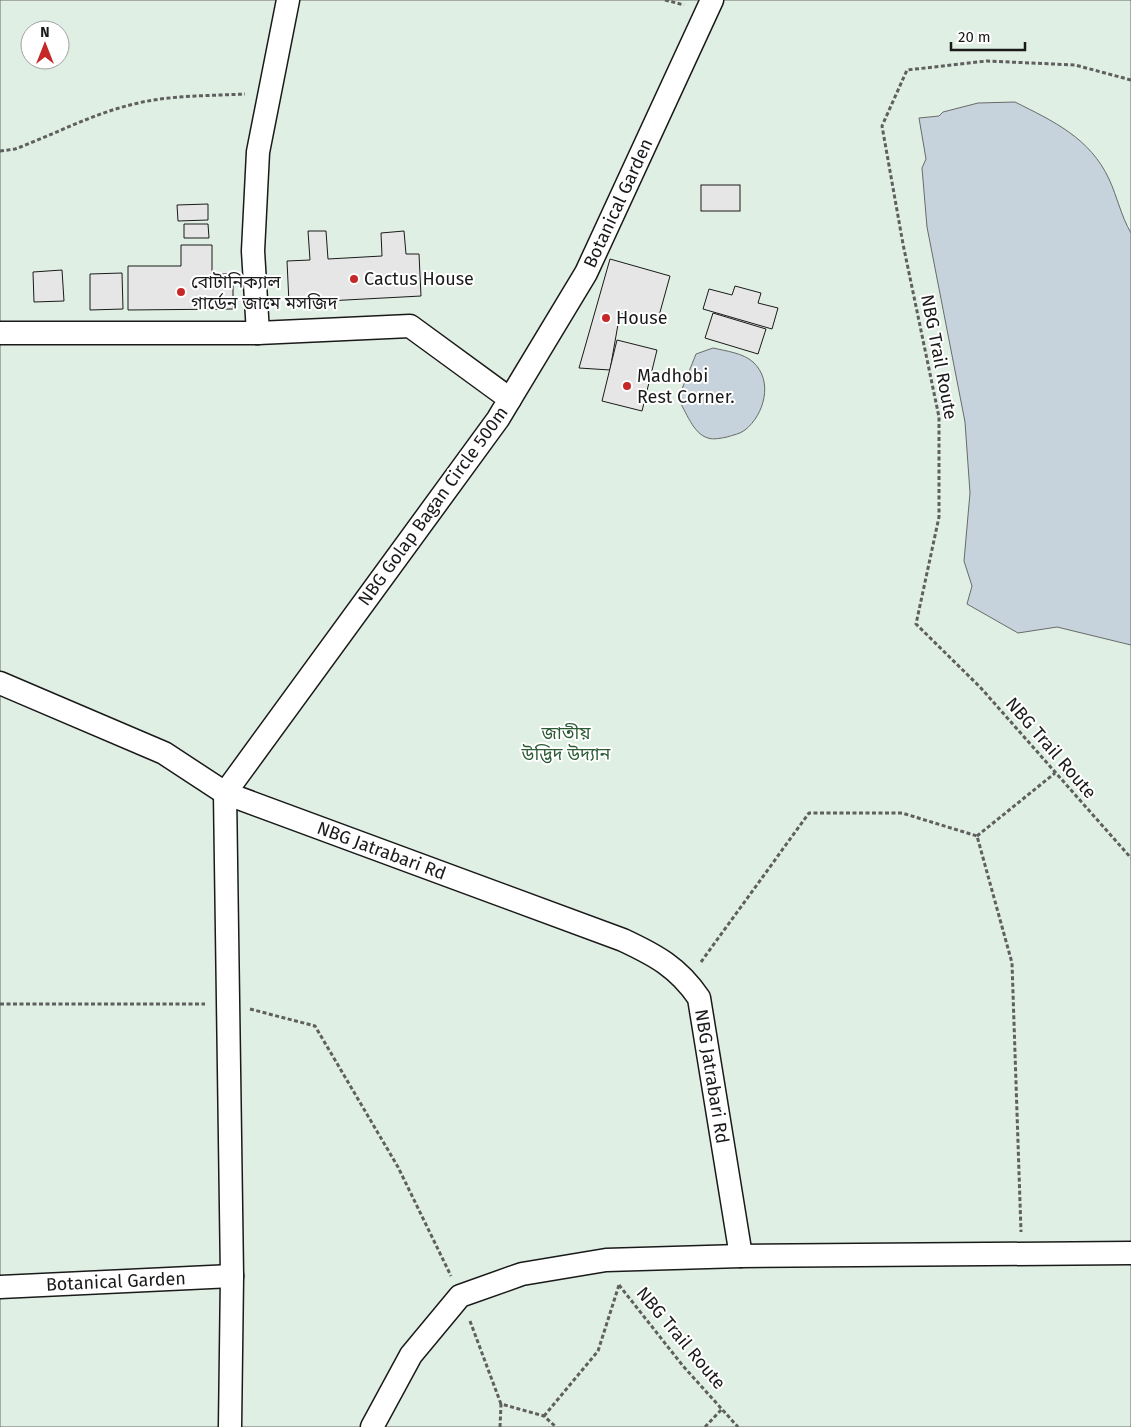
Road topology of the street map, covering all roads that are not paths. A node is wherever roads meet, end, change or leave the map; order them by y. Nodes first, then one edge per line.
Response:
1 (288, 0) edge
2 (712, 0) edge
3 (258, 333) junction
4 (0, 334) edge
5 (510, 399) junction
6 (0, 683) edge
7 (225, 793) junction
8 (1131, 1253) edge
9 (741, 1256) junction
10 (232, 1276) junction
11 (0, 1287) edge
12 (230, 1427) edge
13 (372, 1427) edge

1 - 3 street
2 - 5 street, Botanical Garden
3 - 4 street, NBG Golap Bagan Circle 500m
3 - 5 street, NBG Golap Bagan Circle 500m
5 - 7 street, NBG Golap Bagan Circle 500m
6 - 7 street
7 - 9 street, NBG Jatrabari Rd
7 - 10 street
8 - 9 street
9 - 13 street
10 - 11 street, Botanical Garden
10 - 12 street

